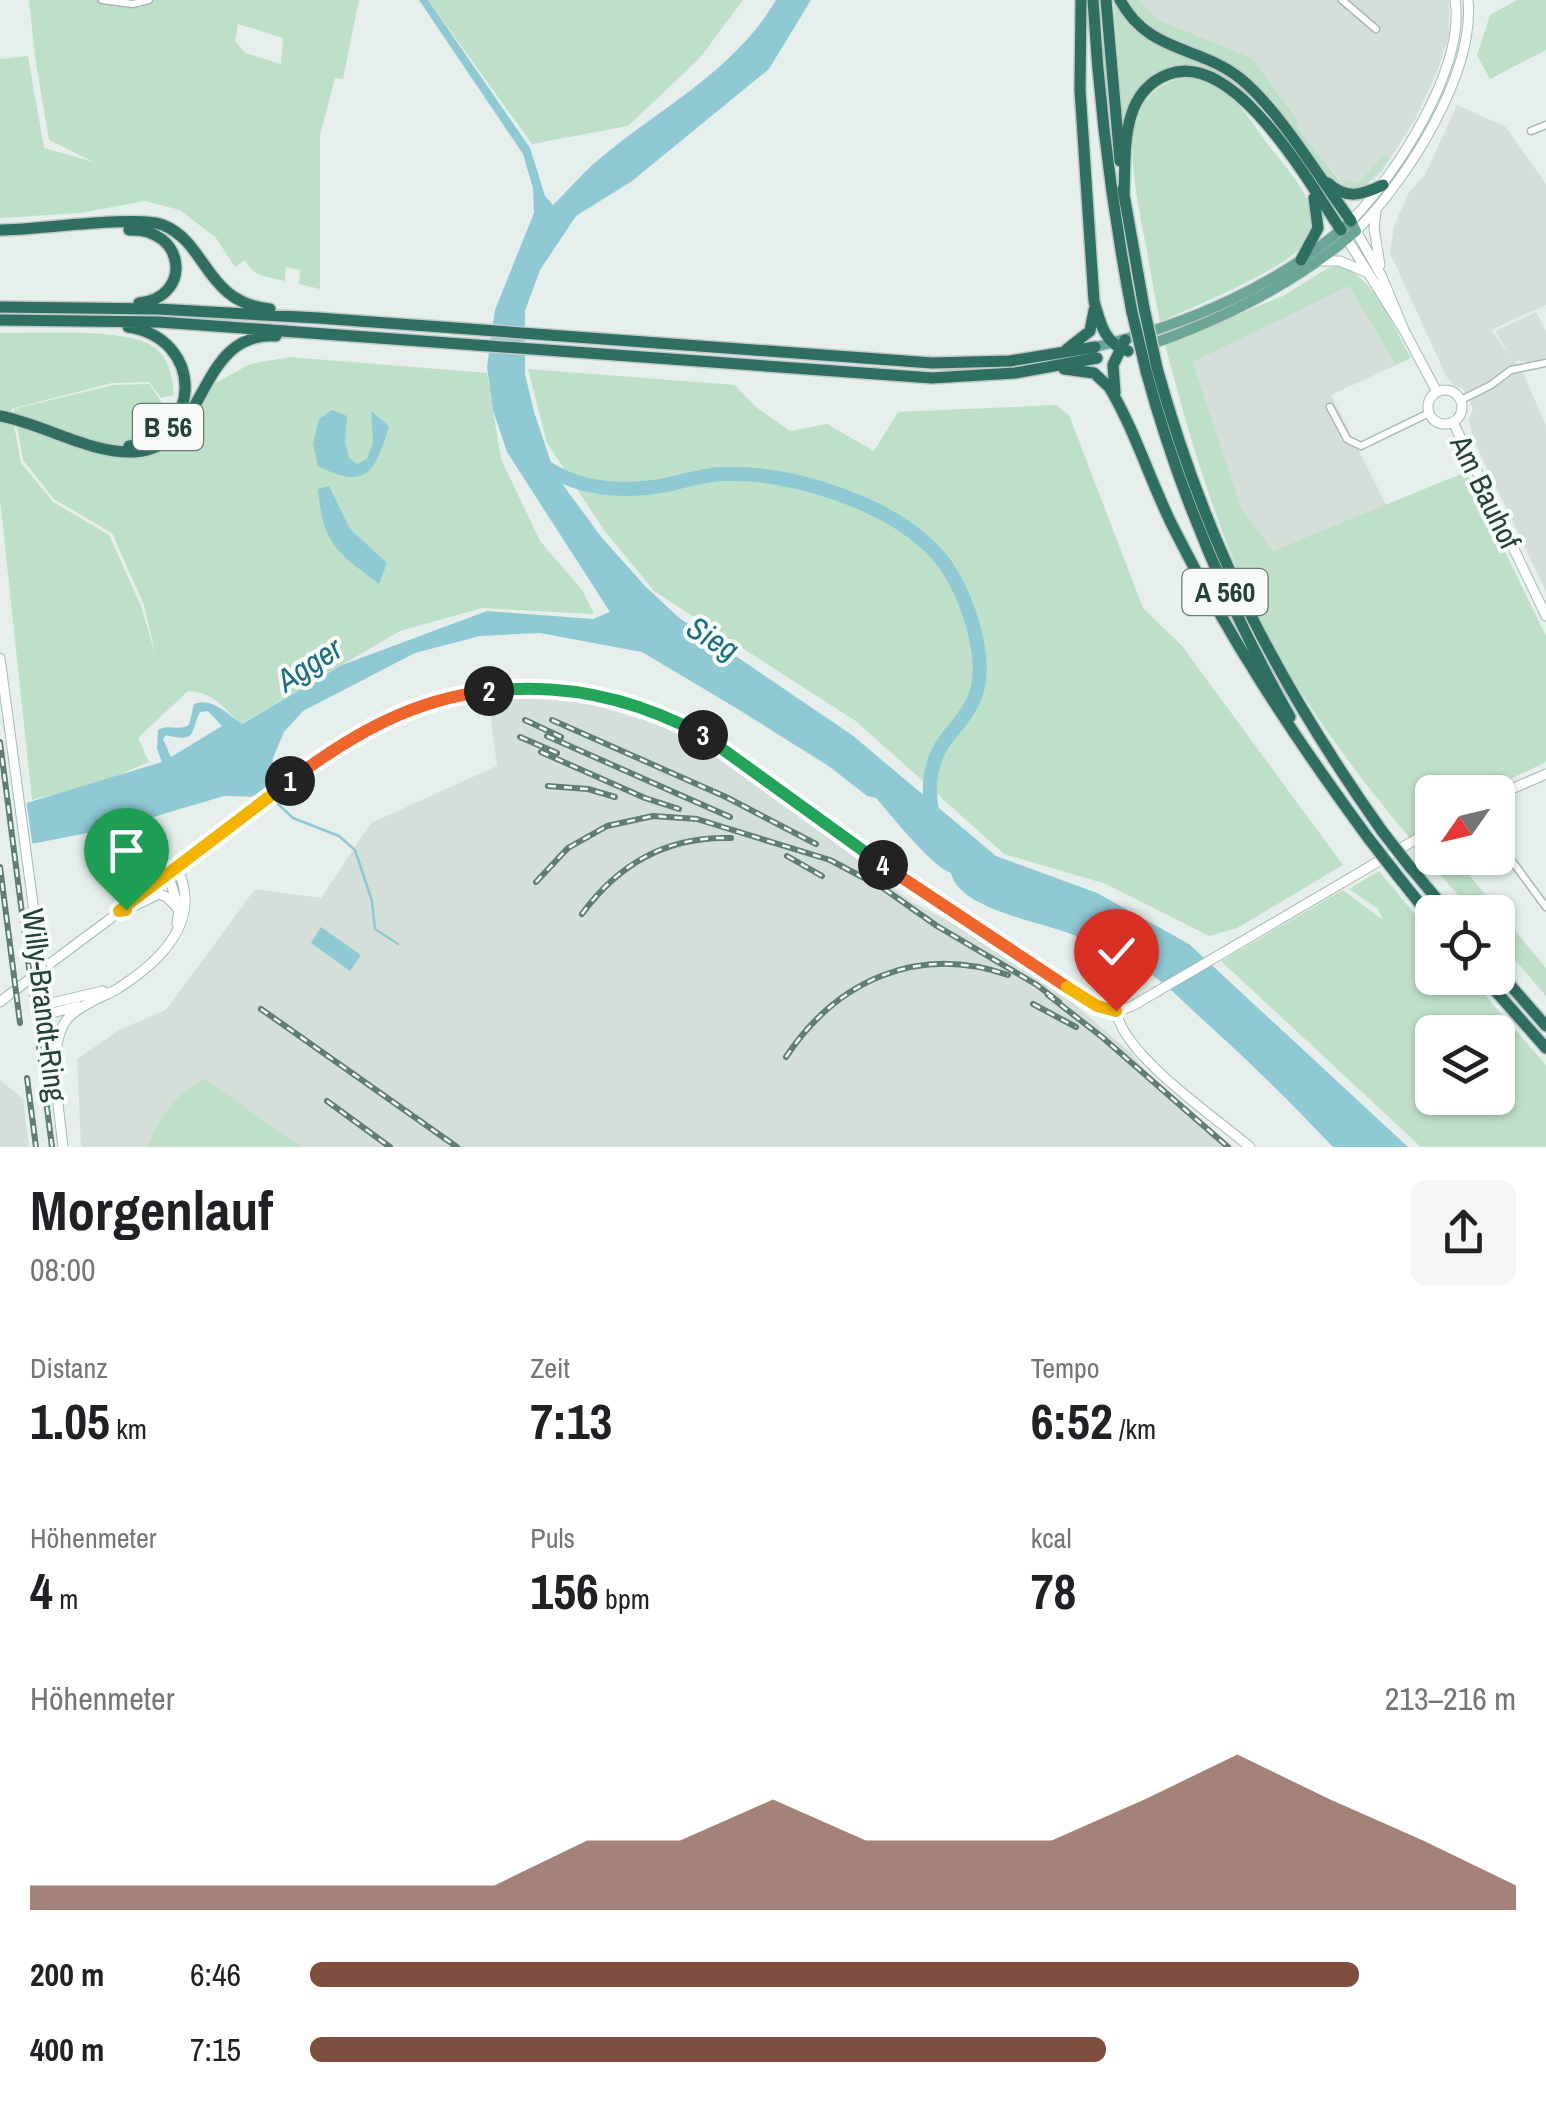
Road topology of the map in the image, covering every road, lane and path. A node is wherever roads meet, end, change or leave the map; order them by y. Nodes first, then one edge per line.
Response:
1 (102, 0) edge
2 (149, 0) edge
3 (1082, 0) edge
4 (1093, 0) edge
5 (1106, 0) edge
6 (1120, 0) edge
7 (1342, 0) edge
8 (1456, 0) edge
9 (1468, 0) edge
10 (1376, 29) dead end
11 (1546, 125) edge
12 (1531, 132) dead end
13 (1307, 160) junction
14 (1383, 185) junction
15 (1312, 189) junction
16 (1124, 196) junction
17 (1376, 211) junction
18 (0, 230) edge
19 (1349, 230) junction
20 (0, 238) edge
21 (1301, 260) junction
22 (1317, 261) junction
23 (1368, 273) junction
24 (1382, 277) junction
25 (1094, 300) junction
26 (0, 306) edge
27 (98, 308) junction
28 (1138, 310) junction
29 (318, 318) junction
30 (0, 320) edge
31 (89, 321) junction
32 (1404, 330) junction
33 (323, 336) junction
34 (465, 337) junction
35 (1120, 347) junction
36 (1096, 352) junction
37 (1055, 355) junction
38 (768, 360) junction
39 (1546, 363) edge
40 (1050, 368) junction
41 (1152, 369) junction
42 (1437, 392) junction
43 (1115, 397) junction
44 (1460, 400) junction
45 (1330, 408) dead end
46 (1429, 413) junction
47 (1, 415) edge
48 (1453, 422) junction
49 (1546, 616) edge
50 (0, 658) edge
51 (1546, 774) edge
52 (1515, 788) edge
53 (1338, 796) junction
54 (1415, 840) edge
55 (1515, 865) edge
56 (172, 871) junction
57 (1433, 895) edge
58 (1415, 898) edge
59 (1546, 907) edge
60 (179, 910) junction
61 (119, 911) junction
62 (160, 951) junction
63 (120, 986) junction
64 (46, 988) junction
65 (1515, 990) edge
66 (101, 992) junction
67 (1499, 995) edge
68 (0, 1002) edge
69 (91, 1002) junction
70 (48, 1009) junction
71 (1116, 1011) junction
72 (1546, 1026) edge
73 (1546, 1048) edge
74 (54, 1062) junction
75 (64, 1147) edge
76 (1250, 1147) edge

1 - 2 street
3 - 25 highway
4 - 28 highway, A 560
5 - 16 highway, A 560
6 - 13 highway
7 - 10 street
8 - 14 street
9 - 17 street
11 - 12 street
13 - 14 highway
13 - 19 highway
14 - 19 street
15 - 16 highway
15 - 19 highway
15 - 21 highway
16 - 28 highway, A 560
17 - 19 street
17 - 24 street
18 - 29 highway
19 - 21 main road, B 56
19 - 22 main road, B 56
19 - 23 street
19 - 24 street
20 - 27 highway
21 - 35 main road, B 56
22 - 23 street
22 - 35 main road, B 56
23 - 32 street
24 - 32 street
25 - 35 highway
25 - 37 highway
26 - 27 highway, B 56
27 - 29 highway, B 56
28 - 41 highway, A 560, bridge
29 - 34 highway, B 56
30 - 31 highway, B 56
31 - 33 highway, B 56
31 - 47 highway, B 56
32 - 42 street
33 - 34 highway, B 56
33 - 47 highway
34 - 38 highway, B 56
35 - 36 main road, B 56
35 - 43 highway
36 - 37 highway, B 56
36 - 40 highway, B 56
37 - 38 highway, B 56
38 - 40 highway, B 56
39 - 44 street
40 - 43 highway
41 - 53 highway, A 560
41 - 57 highway, A 560, bridge
42 - 44 street
42 - 46 street
43 - 53 highway
44 - 48 street
45 - 46 street, Am Bauhof
46 - 48 street
48 - 49 street, Am Bauhof
50 - 64 street, Willy-Brandt-Ring, bridge
51 - 52 street
53 - 58 highway, A 560, bridge
54 - 71 street
55 - 59 street
56 - 60 street
56 - 61 street
56 - 62 street
56 - 71 street
60 - 61 street
60 - 62 street
61 - 68 street
62 - 63 street
63 - 66 street
63 - 69 street
64 - 66 street
64 - 70 street, Willy-Brandt-Ring
65 - 72 highway
66 - 70 street
67 - 73 highway
69 - 70 street
69 - 74 street
70 - 74 street, Willy-Brandt-Ring
71 - 76 street
74 - 75 street, Willy-Brandt-Ring

